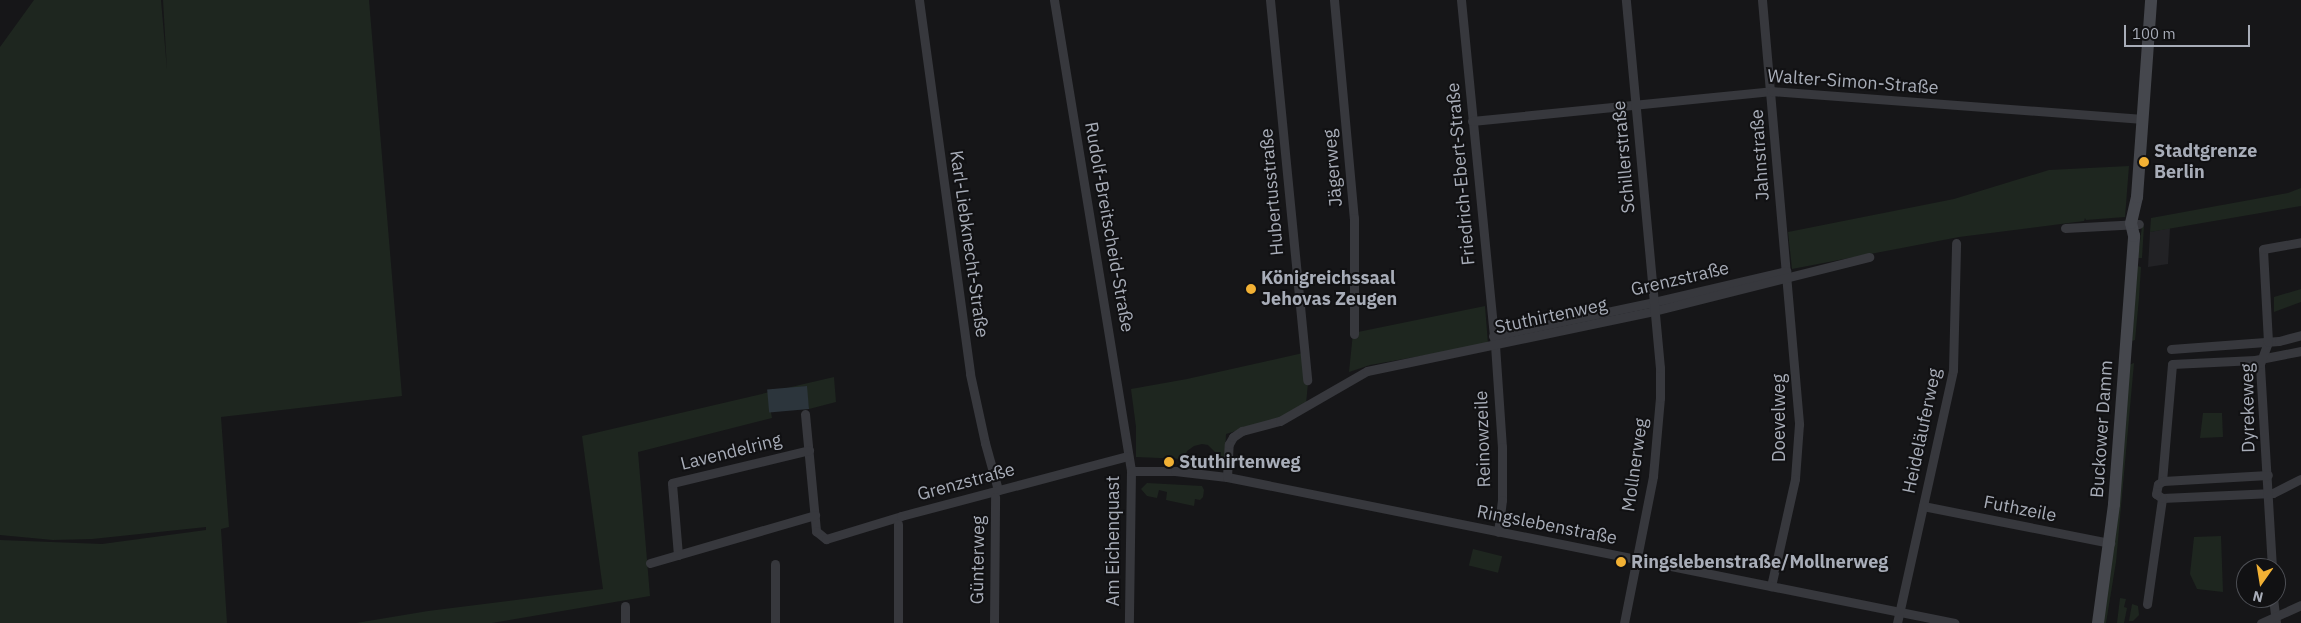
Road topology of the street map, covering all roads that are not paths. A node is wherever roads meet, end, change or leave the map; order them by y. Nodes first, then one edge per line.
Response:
1 (919, 0) edge
2 (1054, 0) edge
3 (1270, 0) edge
4 (1334, 0) edge
5 (1462, 0) edge
6 (1626, 0) edge
7 (1762, 0) edge
8 (2151, 0) edge
9 (1771, 91) junction
10 (1636, 104) junction
11 (2143, 119) junction
12 (1472, 121) junction
13 (2135, 224) junction
14 (2066, 228) dead end
15 (2301, 242) edge
16 (1956, 243) dead end
17 (1869, 257) dead end
18 (1787, 274) junction
19 (1654, 306) junction
20 (1354, 334) dead end
21 (2301, 335) edge
22 (1494, 340) junction
23 (2268, 342) junction
24 (2171, 349) dead end
25 (2301, 351) edge
26 (2261, 359) junction
27 (1307, 380) dead end
28 (805, 414) dead end
29 (809, 450) junction
30 (1128, 458) junction
31 (1131, 471) junction
32 (2268, 475) junction
33 (1227, 477) junction
34 (2301, 479) edge
35 (2163, 481) junction
36 (2268, 493) junction
37 (997, 494) junction
38 (2162, 498) junction
39 (1923, 506) junction
40 (815, 515) junction
41 (898, 524) dead end
42 (816, 531) joint
43 (1498, 532) junction
44 (2110, 543) junction
45 (678, 555) junction
46 (2271, 558) edge
47 (1636, 559) junction
48 (650, 562) dead end
49 (775, 564) dead end
50 (1771, 586) junction
51 (2147, 604) dead end
52 (2301, 605) edge
53 (624, 606) dead end
54 (1900, 612) junction
55 (2275, 620) edge
56 (625, 623) edge
57 (775, 623) edge
58 (898, 623) edge
59 (994, 623) edge
60 (1129, 623) edge
61 (1624, 623) edge
62 (1897, 623) edge
63 (1955, 623) edge
64 (2098, 623) edge
65 (2261, 623) edge

1 - 37 street, Karl-Liebknecht-Straße
2 - 30 street, Rudolf-Breitscheid-Straße
3 - 27 street, Hubertusstraße
4 - 20 street, Jägerweg
5 - 12 street, Friedrich-Ebert-Straße
6 - 10 street, Schillerstraße
7 - 9 street, Jahnstraße
8 - 11 main road, Buckower Damm
9 - 10 street, Walter-Simon-Straße
9 - 11 street, Walter-Simon-Straße
9 - 18 street, Jahnstraße
10 - 12 street, Walter-Simon-Straße
10 - 19 street, Schillerstraße
11 - 13 main road, Buckower Damm
12 - 22 street, Friedrich-Ebert-Straße
13 - 14 street
13 - 44 main road, Buckower Damm
15 - 23 street, Dyrekeweg
16 - 39 street, Heideläuferweg
17 - 18 street, Stuthirtenweg
18 - 19 street, Stuthirtenweg
18 - 50 street, Doevelweg
19 - 22 street, Stuthirtenweg
19 - 47 street, Mollnerweg
21 - 23 street
22 - 33 street, Stuthirtenweg
22 - 43 street, Reinowzeile
23 - 24 street
23 - 26 street, Dyrekeweg
25 - 26 street
26 - 32 street, Dyrekeweg
26 - 35 street
28 - 29 street, Lavendelring
29 - 40 street, Lavendelring
29 - 45 street, Lavendelring
30 - 31 street, Am Eichenquast
30 - 37 street, Grenzstraße
31 - 33 street, Ringslebenstraße
31 - 60 street, Am Eichenquast
32 - 35 street
32 - 36 street, Dyrekeweg
33 - 43 street, Ringslebenstraße
34 - 36 street
35 - 38 street
36 - 38 street
36 - 46 street, Dyrekeweg
37 - 42 street, Grenzstraße
37 - 59 street, Günterweg
38 - 51 street
39 - 44 street, Futhzeile
39 - 54 street, Heideläuferweg
40 - 42 street, Lavendelring
40 - 45 street
41 - 58 street
43 - 47 street, Ringslebenstraße
44 - 64 main road, Buckower Damm
45 - 48 street
47 - 50 street, Ringslebenstraße
47 - 61 street, Mollnerweg
49 - 57 street
50 - 54 street, Ringslebenstraße
52 - 55 street
53 - 56 street
54 - 62 street, Heideläuferweg
54 - 63 street, Ringslebenstraße
55 - 65 street

